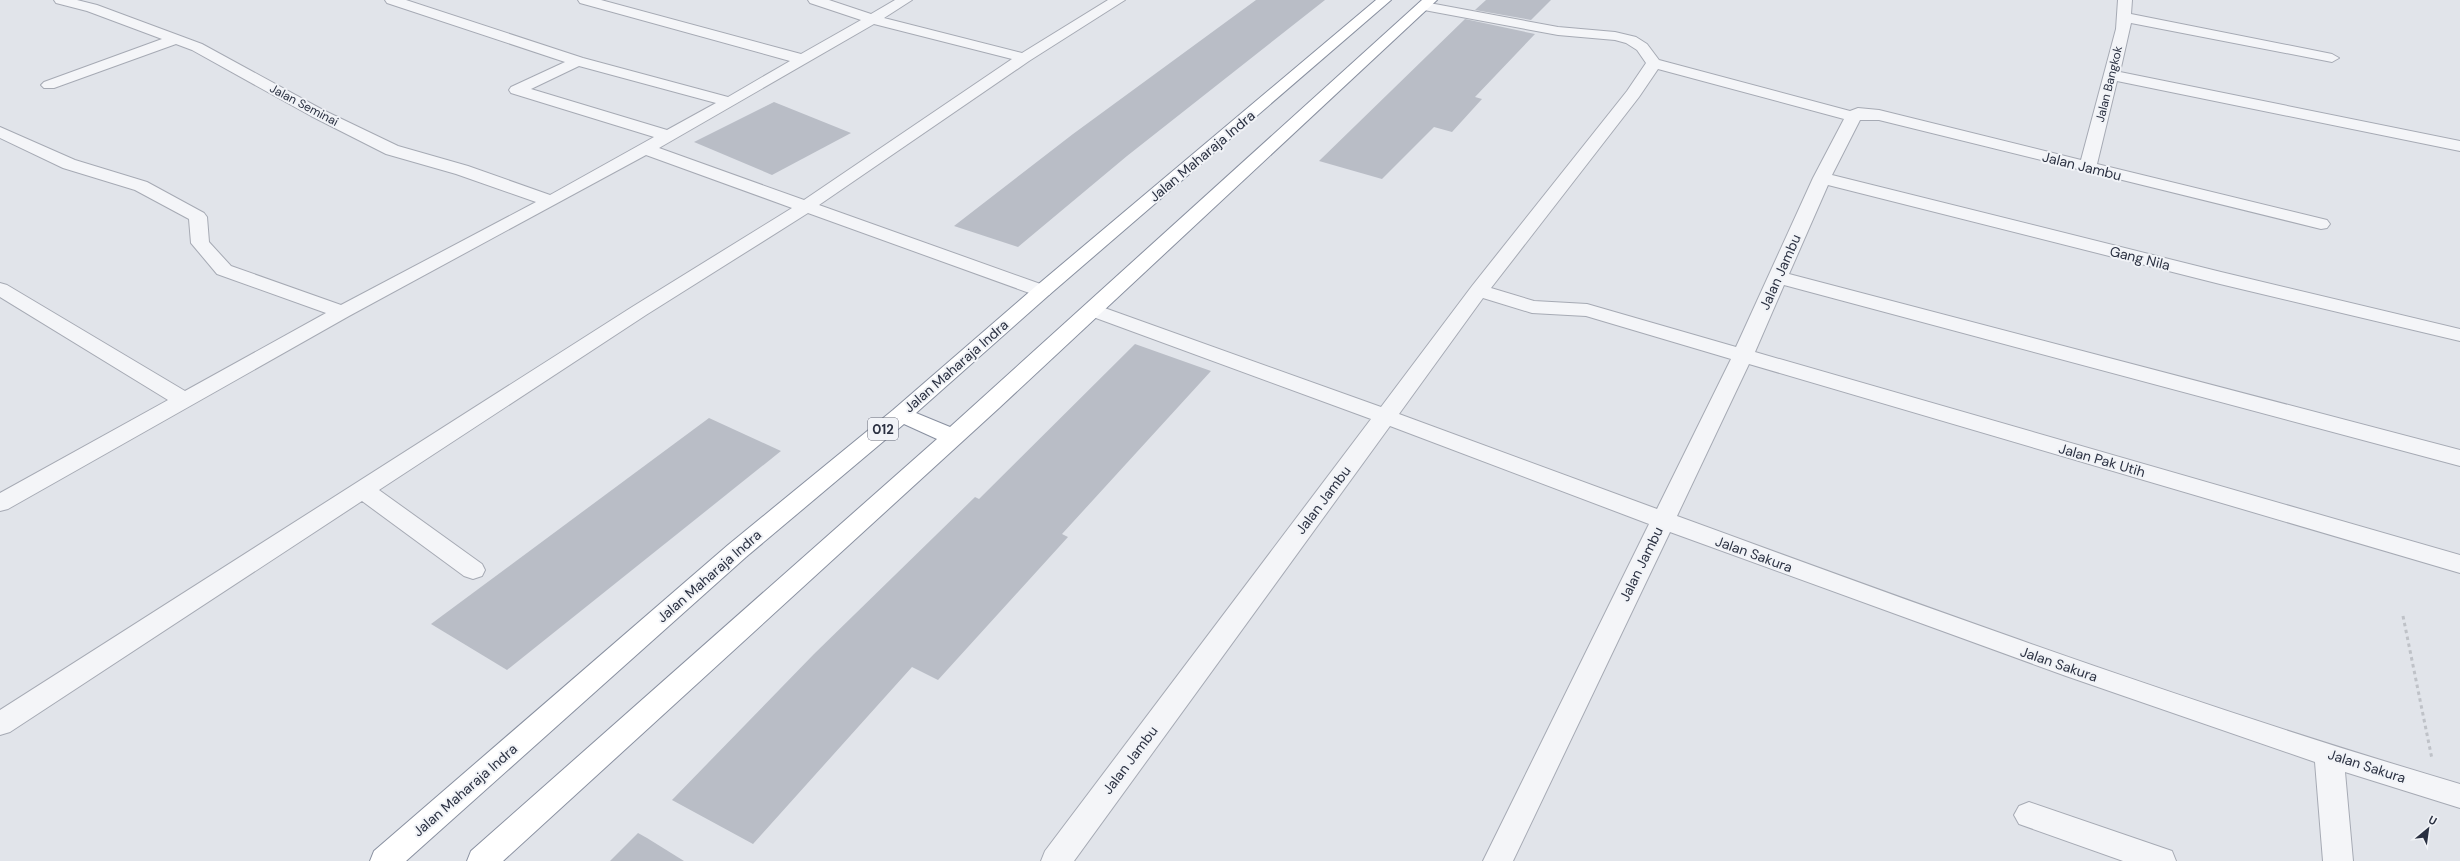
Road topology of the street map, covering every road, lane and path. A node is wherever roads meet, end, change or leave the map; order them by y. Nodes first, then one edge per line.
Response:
1 (60, 0) edge
2 (392, 0) edge
3 (585, 0) edge
4 (815, 0) edge
5 (905, 0) edge
6 (1118, 0) edge
7 (1381, 0) edge
8 (2125, 0) edge
9 (1427, 3) edge
10 (2124, 17) junction
11 (872, 19) junction
12 (172, 40) junction
13 (1024, 58) junction
14 (2332, 58) dead end
15 (804, 60) junction
16 (578, 61) junction
17 (1653, 64) junction
18 (2110, 75) junction
19 (48, 85) dead end
20 (730, 102) junction
21 (1853, 117) junction
22 (0, 132) edge
23 (668, 136) junction
24 (2460, 146) edge
25 (645, 149) junction
26 (2088, 167) junction
27 (1822, 178) junction
28 (552, 201) junction
29 (805, 208) junction
30 (2321, 224) dead end
31 (1777, 277) junction
32 (0, 289) edge
33 (1479, 290) junction
34 (1042, 291) junction
35 (1092, 310) junction
36 (342, 312) junction
37 (2460, 335) edge
38 (1743, 355) junction
39 (186, 401) junction
40 (901, 415) junction
41 (1385, 417) junction
42 (953, 437) junction
43 (2460, 458) edge
44 (362, 490) junction
45 (0, 503) edge
46 (1662, 521) junction
47 (2460, 564) edge
48 (472, 570) dead end
49 (2403, 616) dead end
50 (0, 724) edge
51 (2330, 755) junction
52 (2449, 793) edge
53 (2029, 815) dead end
54 (385, 861) edge
55 (482, 861) edge
56 (1056, 861) edge
57 (1498, 861) edge
58 (2162, 861) edge
59 (2338, 861) edge

1 - 12 street, Jalan Seminai
2 - 16 street
3 - 15 street
4 - 11 street
5 - 11 street
6 - 13 street
7 - 34 highway, Jalan Maharaja Indra / 012
8 - 10 street, Jalan Bangkok
9 - 17 street
9 - 35 highway
10 - 14 street
10 - 18 street, Jalan Bangkok
11 - 13 street
11 - 15 street
12 - 19 street
12 - 28 street, Jalan Seminai
13 - 29 street
15 - 20 street
16 - 20 street
16 - 23 street
17 - 21 street
17 - 33 street, Jalan Jambu
18 - 24 street
18 - 26 street, Jalan Bangkok
20 - 23 street
21 - 26 street, Jalan Jambu
21 - 27 street, Jalan Jambu
22 - 36 street
23 - 25 street
25 - 28 street
25 - 29 street
26 - 30 street, Jalan Jambu
27 - 31 street, Jalan Jambu
27 - 37 street, Gang Nila
28 - 36 street
29 - 34 street
29 - 44 street
31 - 38 street, Jalan Jambu
31 - 43 street
32 - 39 street
33 - 38 street, Jalan Pak Utih
33 - 41 street, Jalan Jambu
34 - 40 highway, Jalan Maharaja Indra / 012
35 - 41 street, Jalan Sakura
35 - 42 highway
36 - 39 street
38 - 46 street, Jalan Jambu
38 - 47 street, Jalan Pak Utih
39 - 45 street
40 - 42 highway
40 - 54 highway, Jalan Maharaja Indra / 012
41 - 46 street, Jalan Sakura
41 - 56 street, Jalan Jambu
42 - 55 highway
44 - 48 street
44 - 50 street
46 - 51 street, Jalan Sakura
46 - 57 street, Jalan Jambu
49 - 52 path
51 - 52 street, Jalan Sakura
51 - 59 street
53 - 58 street

